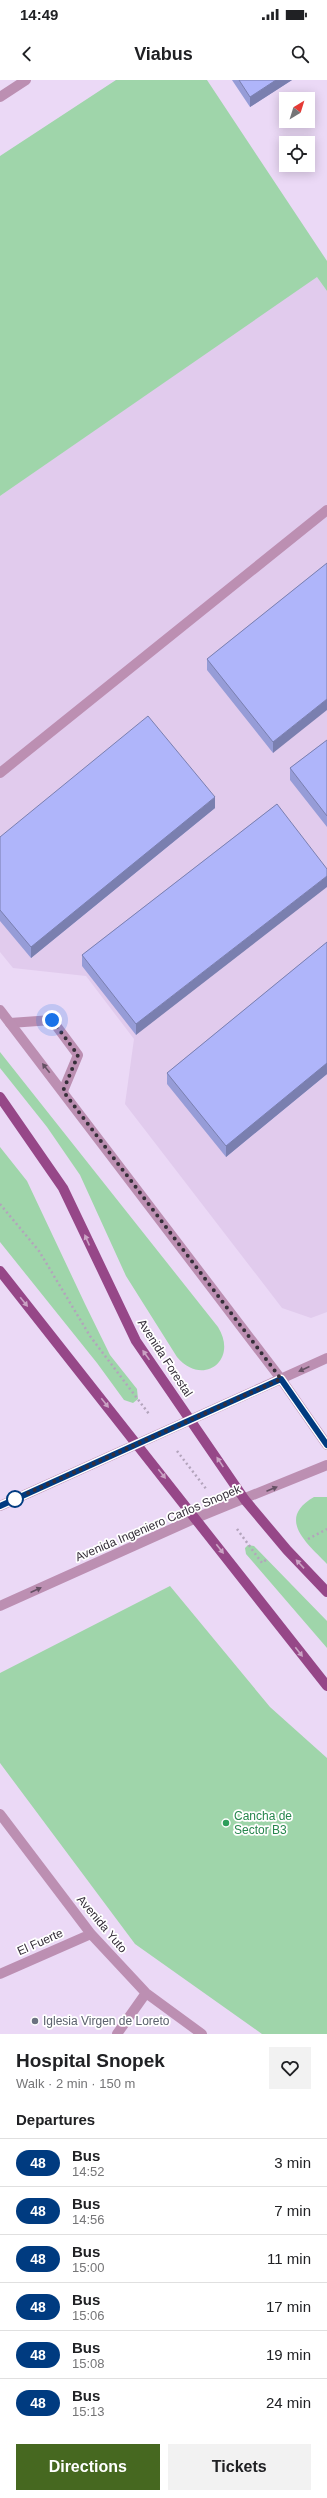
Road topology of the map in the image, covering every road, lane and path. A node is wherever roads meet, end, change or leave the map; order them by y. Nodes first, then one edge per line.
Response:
1 (26, 80) edge
2 (0, 97) edge
3 (327, 510) edge
4 (0, 773) edge
5 (0, 1010) edge
6 (10, 1022) junction
7 (63, 1091) junction
8 (0, 1097) edge
9 (0, 1204) edge
10 (0, 1271) edge
11 (327, 1358) edge
12 (281, 1379) junction
13 (122, 1380) dead end
14 (190, 1419) junction
15 (137, 1444) junction
16 (327, 1445) edge
17 (327, 1465) edge
18 (245, 1500) junction
19 (0, 1506) edge
20 (196, 1518) junction
21 (327, 1592) edge
22 (0, 1606) edge
23 (327, 1686) edge
24 (0, 1814) edge
25 (91, 1934) junction
26 (0, 1974) edge
27 (146, 1993) junction
28 (117, 2034) edge
29 (202, 2034) edge

1 - 2 street
3 - 4 street
5 - 6 street
7 -> 6 street
6 - 7 street
7 - 12 street
14 -> 8 main road, Avenida Forestal
9 - 13 path
10 -> 15 main road
11 -> 12 street
12 - 14 street
12 - 16 street
14 - 15 street
18 -> 14 main road, Avenida Forestal
15 - 19 street
15 -> 20 main road
18 -> 17 street, Avenida Ingeniero Carlos Snopek
18 - 20 street, Avenida Ingeniero Carlos Snopek
21 -> 18 main road, Avenida Forestal
22 -> 20 street, Avenida Ingeniero Carlos Snopek
20 -> 23 main road
24 - 25 street, Avenida Yuto
25 - 26 street, El Fuerte
25 - 27 street, Avenida Yuto
27 - 28 street
27 - 29 street, Avenida Yuto

